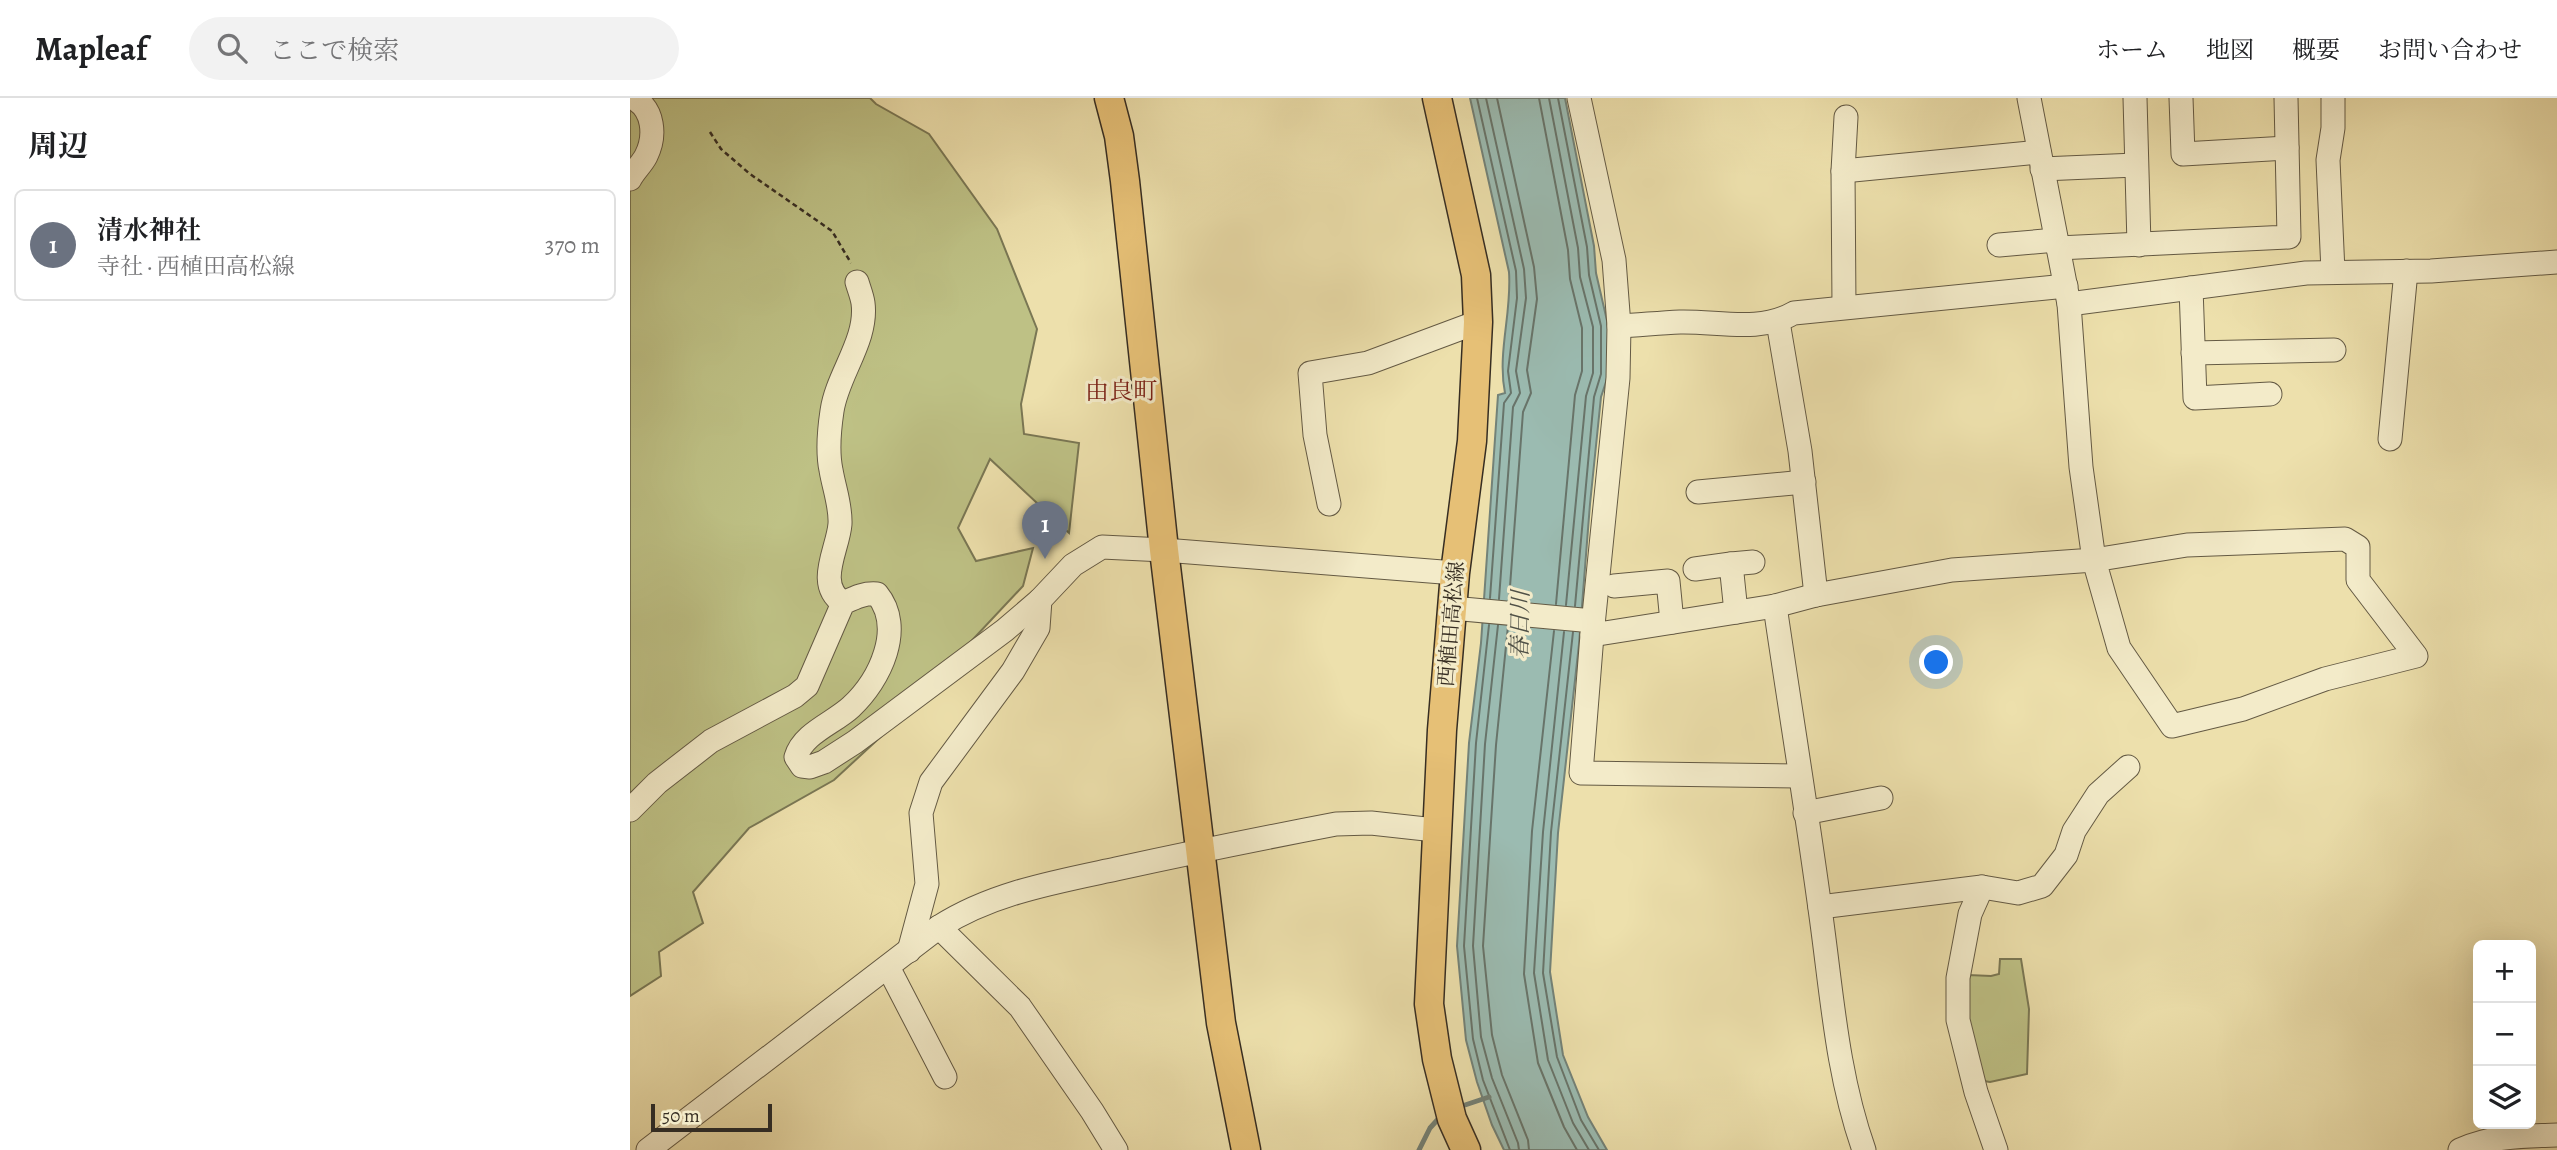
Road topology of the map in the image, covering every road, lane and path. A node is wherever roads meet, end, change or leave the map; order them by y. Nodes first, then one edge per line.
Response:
1 (633, 98) edge
2 (1109, 98) edge
3 (1437, 98) edge
4 (1579, 98) edge
5 (2029, 98) edge
6 (2135, 98) edge
7 (2181, 98) edge
8 (2286, 98) edge
9 (2333, 98) edge
10 (1846, 117) dead end
11 (710, 132) dead end
12 (2287, 148) junction
13 (2041, 160) junction
14 (2136, 164) junction
15 (1843, 171) junction
16 (630, 179) edge
17 (2057, 244) junction
18 (1999, 245) dead end
19 (2139, 245) junction
20 (2557, 262) edge
21 (2406, 271) junction
22 (2333, 272) junction
23 (857, 282) joint
24 (2191, 288) junction
25 (2067, 295) junction
26 (1844, 307) junction
27 (1478, 322) junction
28 (1779, 322) junction
29 (1619, 326) junction
30 (2334, 350) dead end
31 (2193, 353) junction
32 (2270, 394) dead end
33 (2390, 439) dead end
34 (1804, 482) junction
35 (1698, 492) dead end
36 (1329, 505) dead end
37 (1164, 550) junction
38 (2094, 560) junction
39 (1695, 569) dead end
40 (1455, 573) junction
41 (1614, 586) dead end
42 (1816, 595) junction
43 (1040, 600) junction
44 (843, 603) junction
45 (1775, 606) junction
46 (1452, 608) junction
47 (1737, 612) junction
48 (1672, 622) junction
49 (1593, 628) junction
50 (2127, 767) dead end
51 (1799, 776) junction
52 (1881, 798) dead end
53 (630, 810) edge
54 (1805, 813) junction
55 (1436, 830) junction
56 (1200, 850) junction
57 (1982, 887) junction
58 (1820, 907) junction
59 (939, 927) junction
60 (909, 951) junction
61 (888, 967) junction
62 (945, 1077) dead end
63 (2557, 1135) edge
64 (648, 1150) edge
65 (1116, 1150) edge
66 (1246, 1150) edge
67 (1466, 1150) edge
68 (1864, 1150) edge
69 (1996, 1150) edge
70 (2460, 1150) edge

1 - 16 street
2 - 37 main road
3 - 27 main road, 西植田高松線
4 - 29 street
5 - 13 street
6 - 14 street
7 - 12 street
8 - 12 street
9 - 22 street
10 - 15 street
11 - 23 path
12 - 19 street
13 - 14 street
13 - 15 street
13 - 17 street
14 - 19 street
15 - 26 street
17 - 18 street
17 - 19 street
17 - 25 street
20 - 21 street
21 - 22 street
21 - 33 street
22 - 24 street
23 - 44 street
24 - 25 street
24 - 31 street
25 - 26 street
25 - 38 street
26 - 28 street
27 - 36 street
27 - 40 main road, 西植田高松線
28 - 29 street
28 - 34 street
29 - 49 street
30 - 31 street
31 - 32 street
34 - 35 street
34 - 42 street
37 - 40 street
37 - 43 street
37 - 56 main road
38 - 38 street
38 - 42 street
39 - 47 street
40 - 46 main road, 西植田高松線
41 - 48 street
42 - 45 street
43 - 44 street
43 - 60 street
44 - 53 street
45 - 47 street
45 - 51 street
46 - 49 street
46 - 55 main road, 西植田高松線
47 - 48 street
48 - 49 street
49 - 51 street
50 - 57 street
51 - 54 street
52 - 54 street
54 - 58 street
55 - 56 street
55 - 67 main road, 西植田高松線
56 - 59 street
56 - 66 main road
57 - 58 street
57 - 69 street
58 - 68 street
59 - 60 street
59 - 65 street
60 - 61 street
61 - 62 street
61 - 64 street
63 - 70 street

